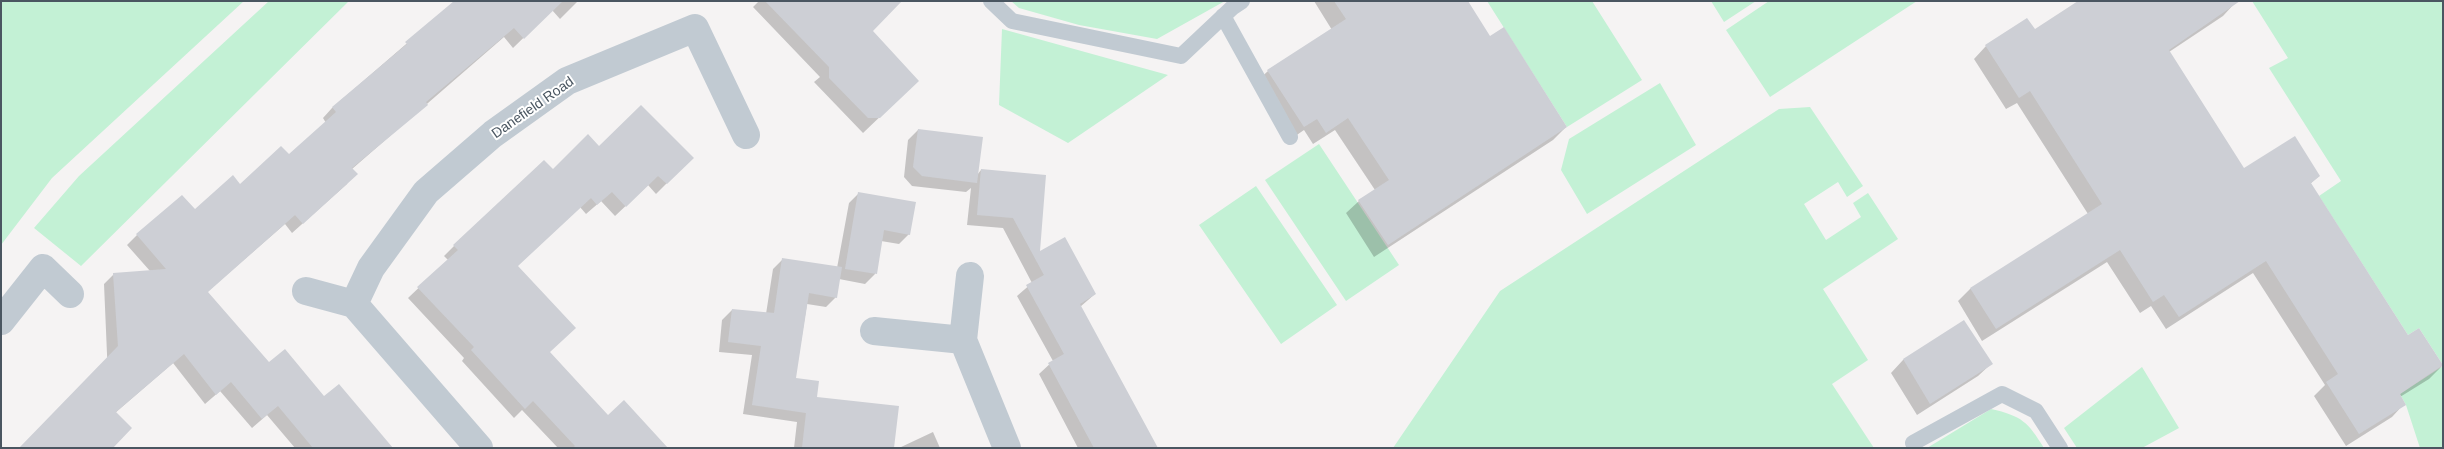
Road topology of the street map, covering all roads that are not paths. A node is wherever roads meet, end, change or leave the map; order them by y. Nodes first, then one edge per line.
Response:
1 (991, 1) edge
2 (1242, 1) edge
3 (1223, 16) junction
4 (746, 135) dead end
5 (1290, 136) dead end
6 (970, 276) dead end
7 (306, 291) dead end
8 (70, 294) dead end
9 (354, 304) junction
10 (1, 321) edge
11 (874, 331) dead end
12 (963, 340) junction
13 (1912, 443) dead end
14 (480, 448) edge
15 (1007, 448) edge
16 (2060, 448) edge

1 - 3 lane
2 - 3 lane
3 - 5 lane
4 - 9 street, Danefield Road
6 - 12 street
7 - 9 street
8 - 10 street
9 - 14 street
11 - 12 street
12 - 15 street
13 - 16 lane

